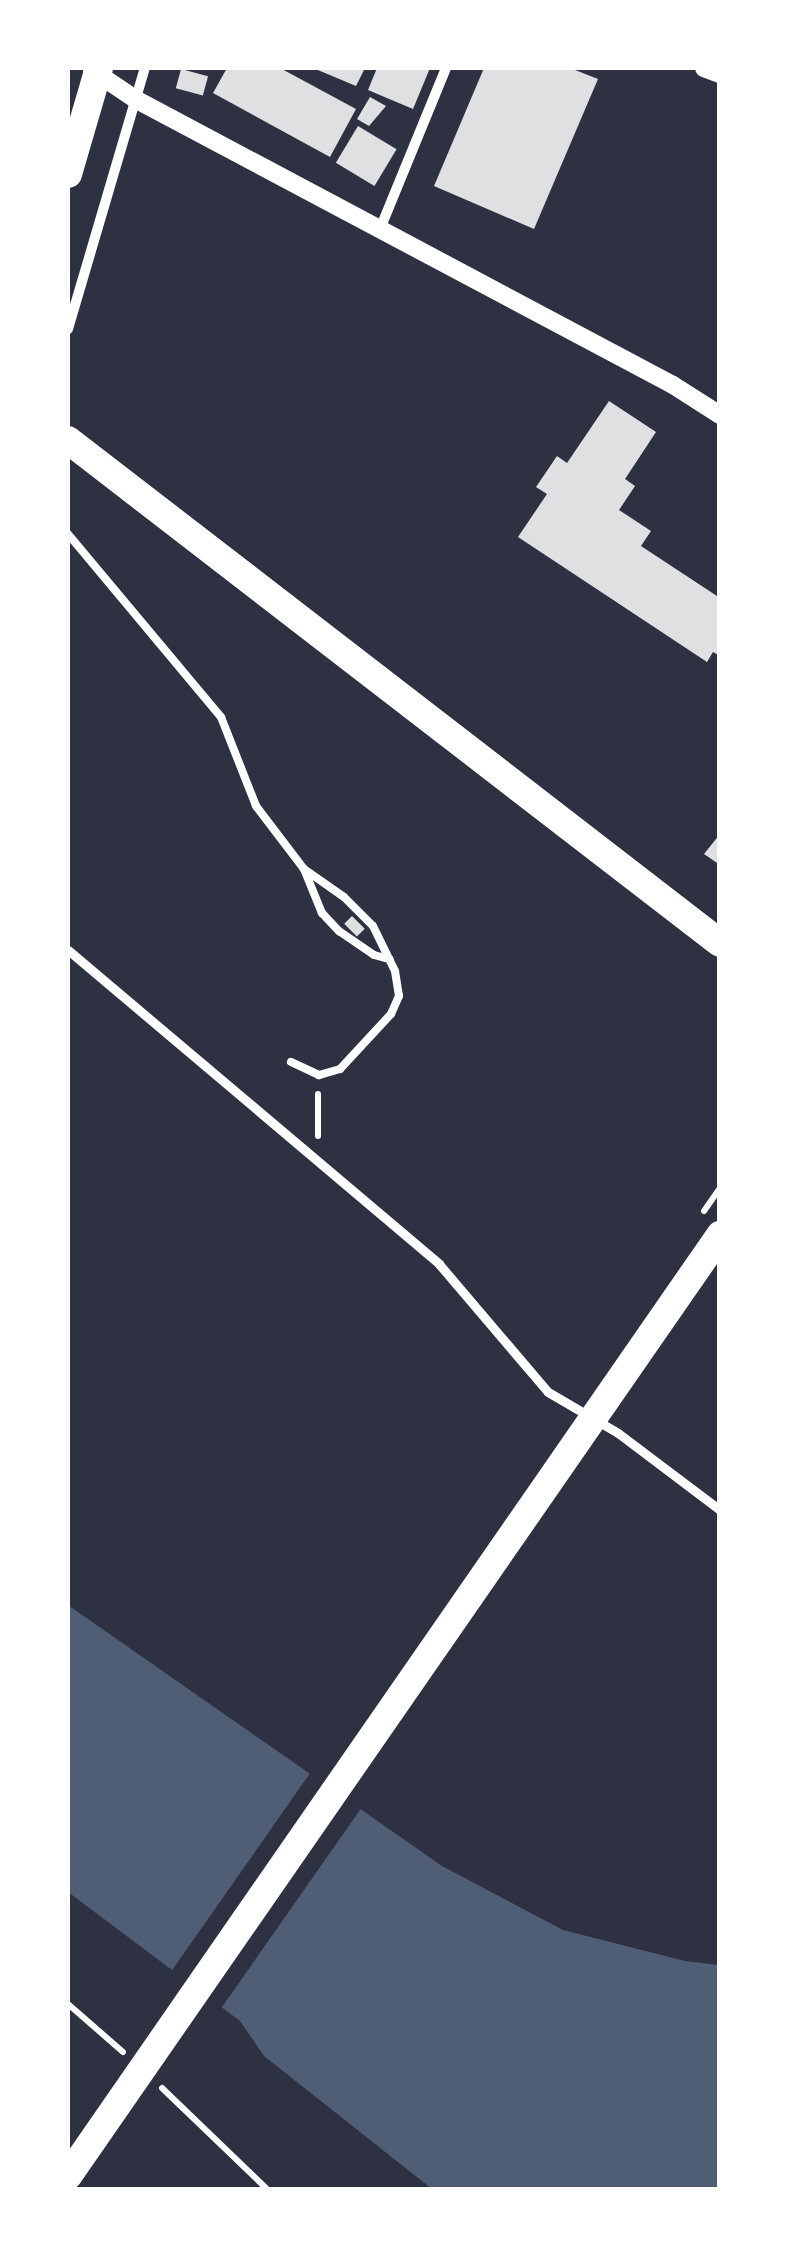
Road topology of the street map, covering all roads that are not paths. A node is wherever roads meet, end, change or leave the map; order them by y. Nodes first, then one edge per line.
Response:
1 (87, 68) edge
2 (99, 68) edge
3 (146, 68) edge
4 (446, 68) edge
5 (704, 68) edge
6 (720, 74) edge
7 (136, 99) junction
8 (68, 174) edge
9 (380, 229) junction
10 (68, 329) edge
11 (720, 415) edge
12 (68, 440) edge
13 (68, 534) edge
14 (304, 869) junction
15 (720, 943) edge
16 (68, 950) edge
17 (390, 959) junction
18 (292, 1062) dead end
19 (720, 1235) edge
20 (720, 1510) edge
21 (68, 2176) edge

1 - 7 street
2 - 8 highway
3 - 7 street
4 - 9 street
5 - 6 street
7 - 9 street
7 - 10 street
9 - 11 street
12 - 15 highway
13 - 14 lane
14 - 17 lane
14 - 17 lane
16 - 20 street
17 - 18 lane
19 - 21 highway

